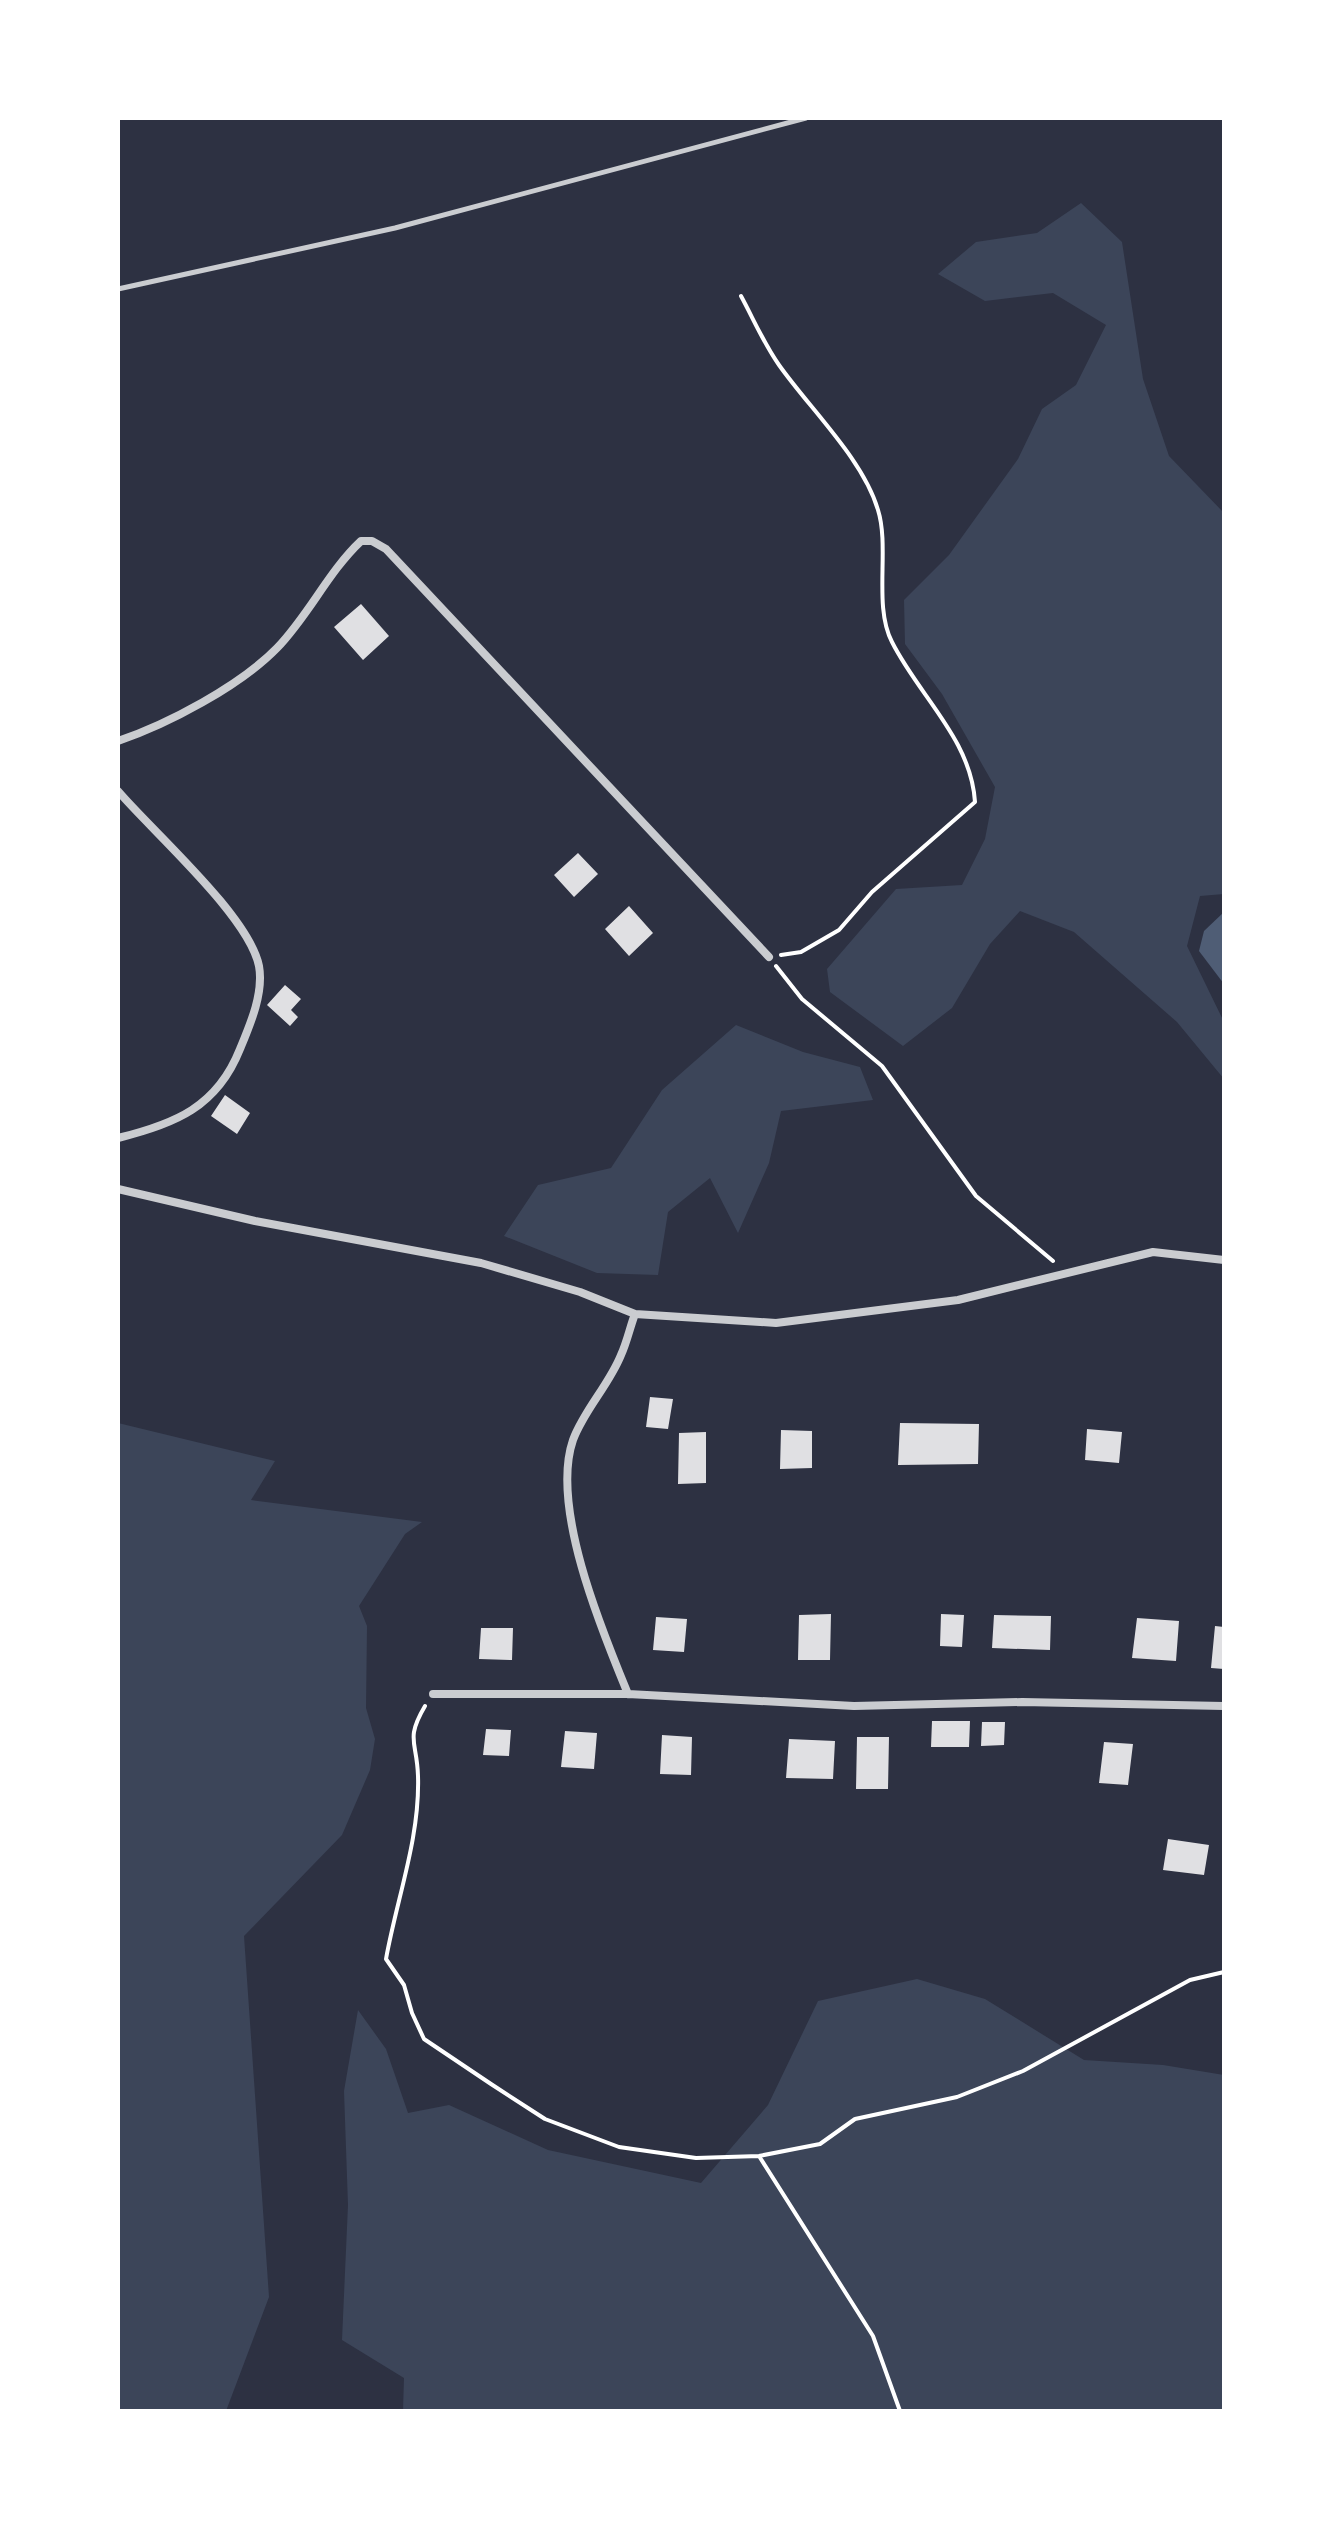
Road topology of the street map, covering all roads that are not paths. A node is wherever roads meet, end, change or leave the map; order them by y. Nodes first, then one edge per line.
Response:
1 (806, 118) edge
2 (118, 289) edge
3 (118, 741) edge
4 (118, 791) edge
5 (769, 957) road end
6 (118, 1138) edge
7 (118, 1189) edge
8 (1224, 1260) edge
9 (635, 1314) junction
10 (433, 1694) road end
11 (628, 1694) junction
12 (1224, 1706) edge

1 - 2 lane
3 - 5 street
4 - 6 street
7 - 9 street
8 - 9 street
9 - 11 street
10 - 11 street
11 - 12 street

